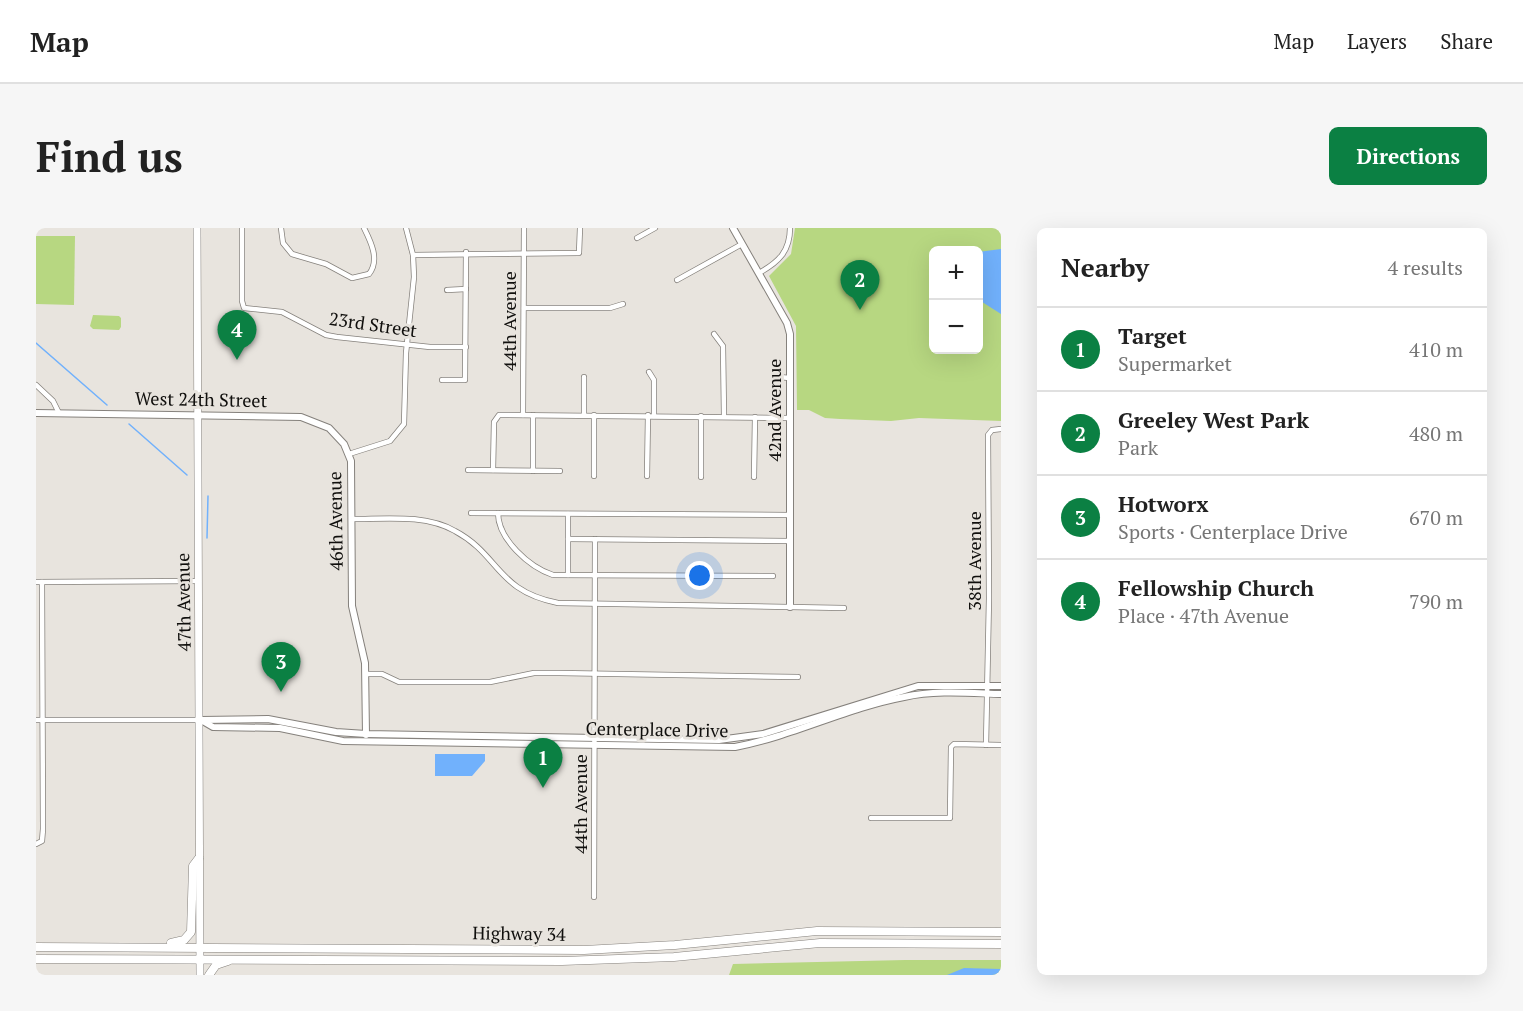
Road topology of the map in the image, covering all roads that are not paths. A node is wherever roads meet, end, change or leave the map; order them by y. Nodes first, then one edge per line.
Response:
1 (198, 228) edge
2 (242, 228) edge
3 (281, 228) edge
4 (406, 228) edge
5 (524, 228) edge
6 (580, 228) edge
7 (656, 228) edge
8 (733, 228) edge
9 (790, 228) edge
10 (367, 229) edge
11 (637, 238) dead end
12 (742, 244) junction
13 (466, 252) junction
14 (524, 252) junction
15 (413, 255) junction
16 (759, 273) junction
17 (677, 280) dead end
18 (466, 289) junction
19 (447, 290) dead end
20 (623, 304) dead end
21 (776, 304) junction
22 (524, 308) junction
23 (769, 308) dead end
24 (714, 334) dead end
25 (407, 345) junction
26 (466, 347) junction
27 (649, 372) dead end
28 (584, 376) dead end
29 (780, 377) dead end
30 (789, 378) junction
31 (442, 380) dead end
32 (36, 386) edge
33 (36, 413) edge
34 (59, 413) junction
35 (198, 414) junction
36 (523, 415) junction
37 (533, 415) junction
38 (584, 415) junction
39 (594, 415) junction
40 (651, 416) junction
41 (701, 416) junction
42 (724, 416) junction
43 (755, 417) junction
44 (790, 418) junction
45 (1001, 429) edge
46 (349, 454) junction
47 (468, 470) dead end
48 (493, 470) junction
49 (533, 471) junction
50 (560, 471) dead end
51 (594, 476) dead end
52 (647, 476) dead end
53 (701, 477) dead end
54 (754, 477) dead end
55 (471, 513) dead end
56 (498, 513) junction
57 (568, 514) junction
58 (789, 515) junction
59 (352, 519) junction
60 (568, 539) junction
61 (595, 539) junction
62 (789, 541) junction
63 (568, 575) junction
64 (595, 576) junction
65 (773, 576) dead end
66 (199, 581) junction
67 (39, 582) edge
68 (595, 604) junction
69 (790, 607) junction
70 (844, 608) dead end
71 (595, 673) junction
72 (366, 674) junction
73 (798, 677) dead end
74 (988, 686) junction
75 (1001, 687) edge
76 (988, 694) junction
77 (1001, 694) edge
78 (36, 720) edge
79 (43, 720) junction
80 (201, 720) junction
81 (366, 737) junction
82 (595, 741) junction
83 (986, 745) junction
84 (1001, 745) edge
85 (871, 818) dead end
86 (38, 844) edge
87 (199, 858) junction
88 (594, 897) dead end
89 (1001, 932) edge
90 (727, 939) junction
91 (1001, 944) edge
92 (200, 946) junction
93 (111, 947) junction
94 (36, 948) edge
95 (728, 951) junction
96 (200, 958) junction
97 (36, 959) edge
98 (267, 959) junction
99 (200, 975) edge
100 (209, 975) edge

1 - 35 main road, 47th Avenue
2 - 25 street, 23rd Street
3 - 10 street
4 - 15 street, 46th Avenue
5 - 14 street, 44th Avenue
6 - 14 street
7 - 11 street
8 - 12 street, 42nd Avenue
9 - 16 street
12 - 16 street, 42nd Avenue
12 - 17 street
13 - 14 street
13 - 15 street
13 - 18 street
14 - 22 street, 44th Avenue
15 - 25 street, 46th Avenue
16 - 21 street, 42nd Avenue
18 - 19 street
18 - 26 street
20 - 22 street
21 - 23 street
21 - 30 street, 42nd Avenue
22 - 36 street, 44th Avenue
24 - 42 street
25 - 26 street, 23rd Street
25 - 46 street, 46th Avenue
26 - 31 street
27 - 40 street
28 - 38 street
29 - 30 street
30 - 44 street, 42nd Avenue
32 - 34 street
33 - 34 street, West 24th Street
34 - 35 street, West 24th Street
35 - 46 street, West 24th Street
35 - 66 main road, 47th Avenue
36 - 37 street
36 - 48 street
37 - 38 street
37 - 49 street
38 - 39 street
39 - 40 street
39 - 51 street
40 - 41 street
40 - 52 street
41 - 42 street
41 - 53 street
42 - 43 street
43 - 44 street
43 - 54 street
44 - 58 street, 42nd Avenue
45 - 74 street, 38th Avenue
46 - 59 street, 46th Avenue
47 - 48 street
48 - 49 street
49 - 50 street
55 - 56 street
56 - 57 street
56 - 63 street
57 - 58 street
57 - 60 street
58 - 62 street, 42nd Avenue
59 - 68 street
59 - 72 street, 46th Avenue
60 - 61 street
60 - 63 street
61 - 62 street
61 - 64 street, 44th Avenue
62 - 69 street, 42nd Avenue
63 - 64 street
64 - 65 street
64 - 68 street, 44th Avenue
66 - 67 street
66 - 80 main road, 47th Avenue
67 - 79 street
68 - 69 street
68 - 71 street, 44th Avenue
69 - 70 street
71 - 72 street
71 - 73 street
71 - 82 street, 44th Avenue
72 - 81 street, 46th Avenue
74 - 75 street, Centerplace Drive
74 - 76 street, 38th Avenue
74 - 82 street, Centerplace Drive
76 - 77 street, Centerplace Drive
76 - 82 street, Centerplace Drive
76 - 83 street, 38th Avenue
78 - 79 street, Centerplace Drive
79 - 80 street, Centerplace Drive
79 - 86 street
80 - 81 street, Centerplace Drive
80 - 87 main road, 47th Avenue
81 - 82 street, Centerplace Drive
82 - 88 street, 44th Avenue
83 - 84 street
83 - 85 street
87 - 92 main road, 47th Avenue
87 - 93 highway
89 - 90 highway, Highway 34
90 - 92 highway, Highway 34
90 - 95 highway
91 - 95 highway, Highway 34
92 - 93 highway, Highway 34
92 - 96 main road, 47th Avenue
93 - 94 highway, Highway 34
95 - 98 highway, Highway 34
96 - 97 highway, Highway 34
96 - 98 highway, Highway 34
96 - 99 main road, 47th Avenue
98 - 100 highway

